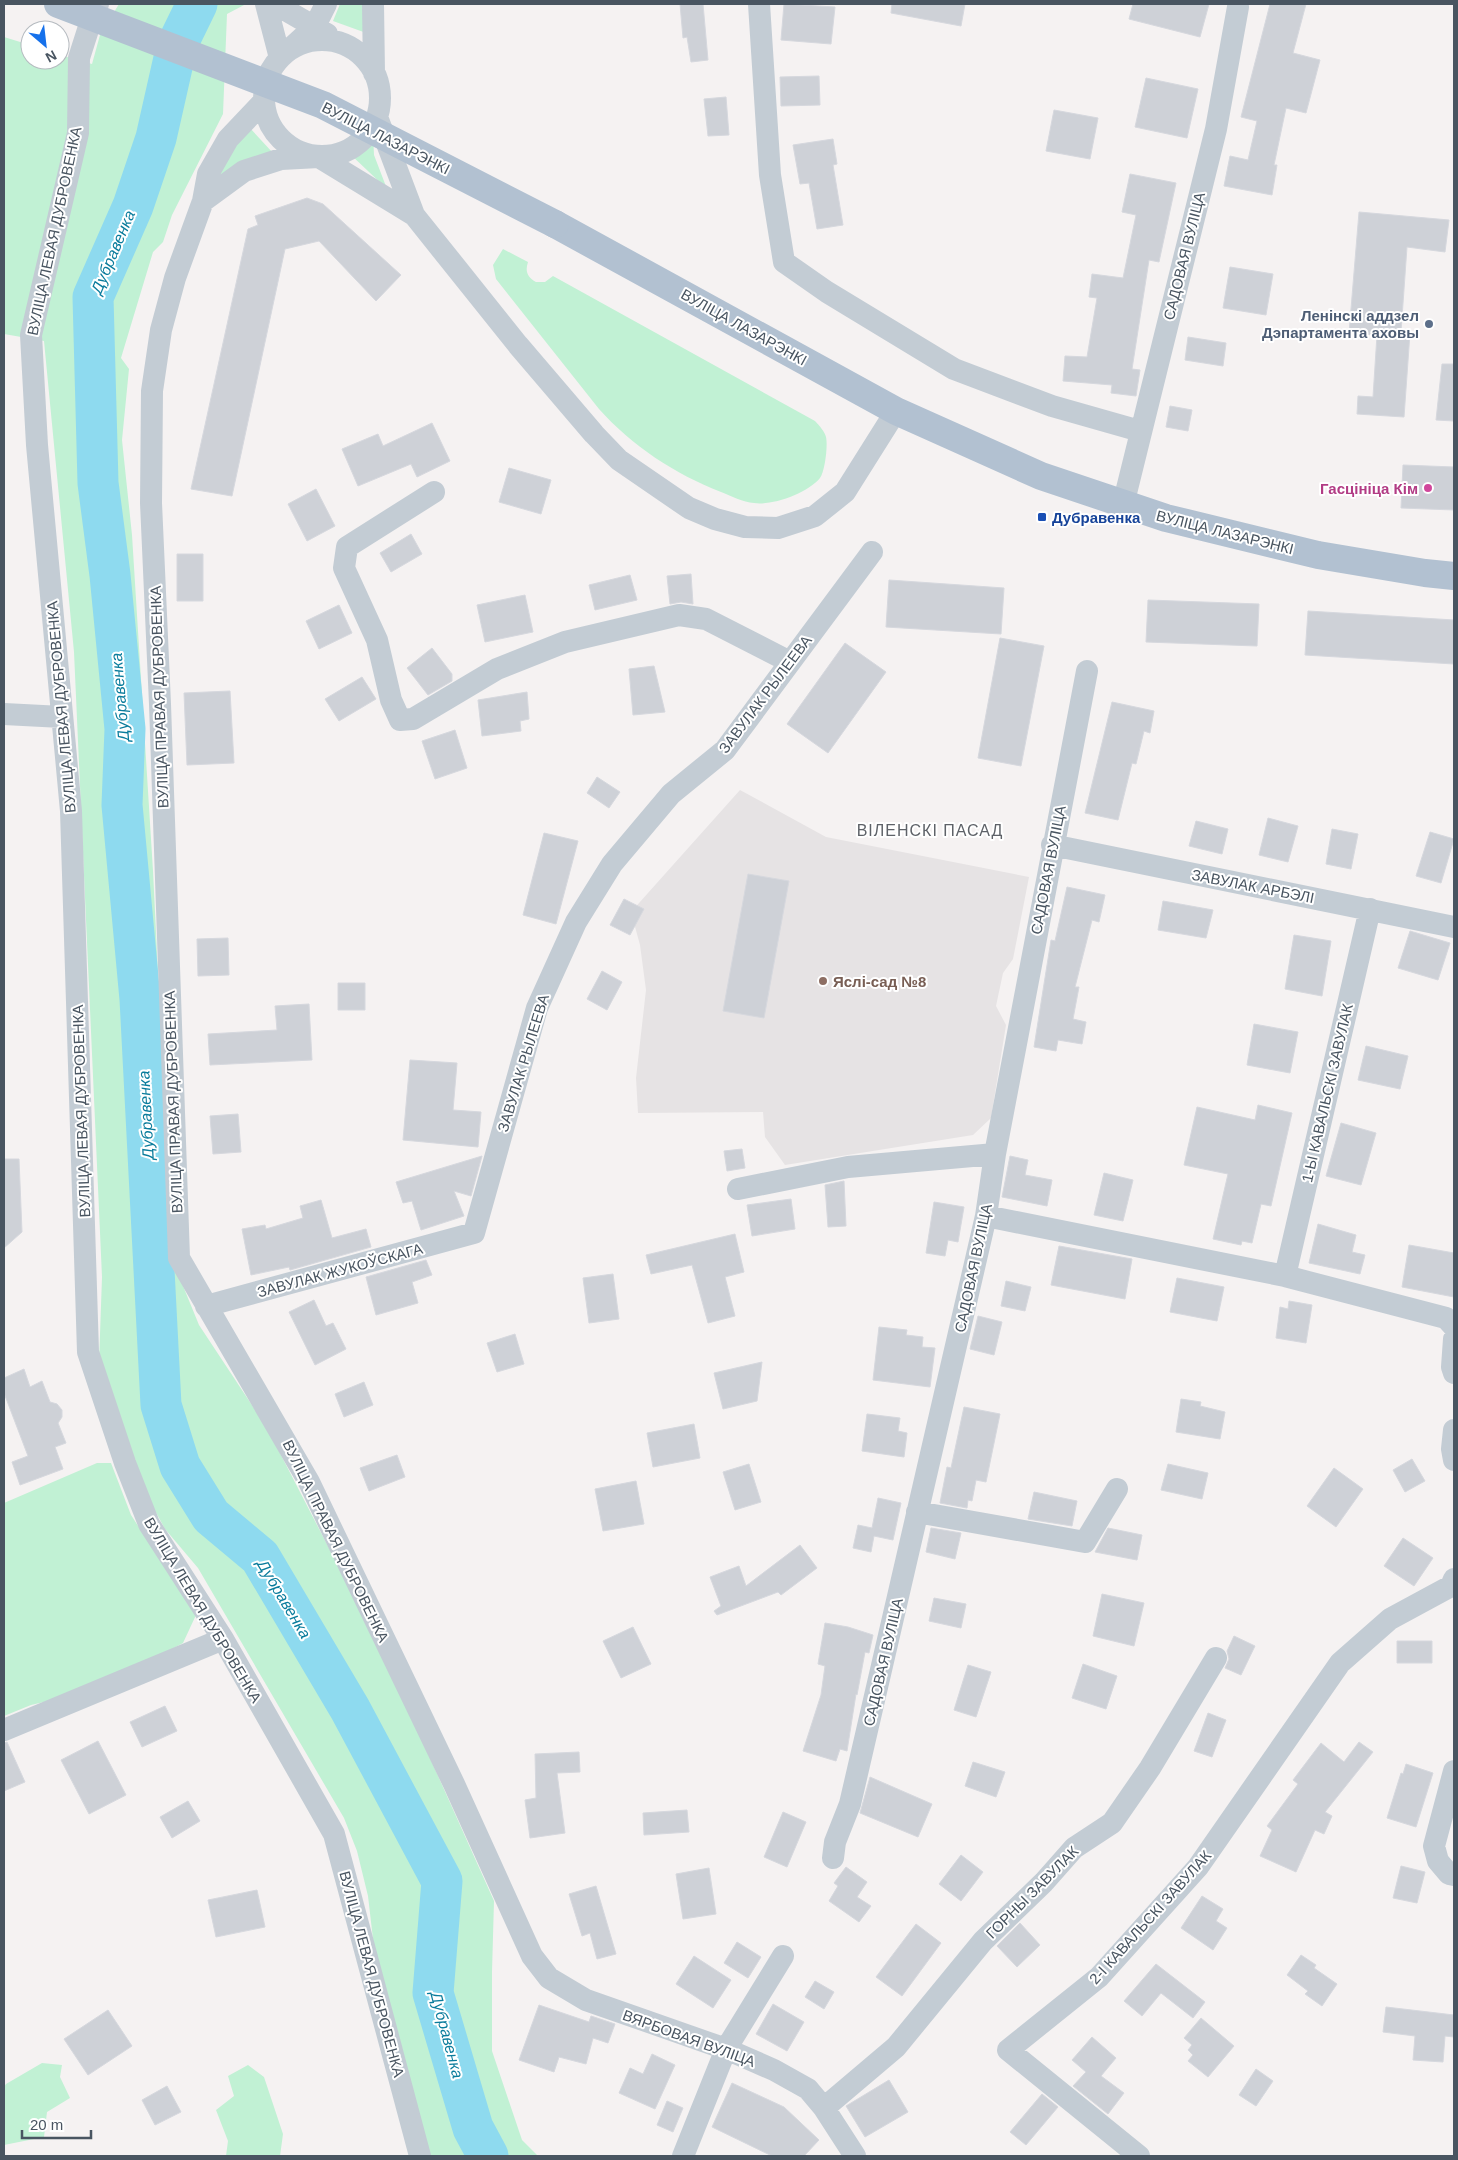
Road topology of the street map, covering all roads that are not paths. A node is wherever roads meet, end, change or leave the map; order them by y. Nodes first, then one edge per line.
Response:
1 (58, 4) edge
2 (98, 4) edge
3 (266, 4) edge
4 (275, 4) edge
5 (326, 4) edge
6 (373, 4) edge
7 (759, 4) edge
8 (1238, 7) dead end
9 (315, 26) junction
10 (345, 45) junction
11 (280, 58) junction
12 (374, 73) junction
13 (264, 101) junction
14 (377, 117) junction
15 (319, 157) junction
16 (202, 201) junction
17 (414, 215) junction
18 (896, 411) junction
19 (1140, 431) junction
20 (434, 492) dead end
21 (1123, 505) junction
22 (872, 552) dead end
23 (1454, 576) edge
24 (790, 662) junction
25 (1086, 671) dead end
26 (4, 714) edge
27 (62, 717) junction
28 (1052, 845) junction
29 (1370, 909) junction
30 (1454, 927) edge
31 (995, 1154) junction
32 (738, 1189) dead end
33 (986, 1216) junction
34 (474, 1233) joint
35 (1285, 1276) junction
36 (206, 1306) junction
37 (1454, 1327) edge
38 (1454, 1339) edge
39 (1454, 1373) edge
40 (1454, 1430) edge
41 (1454, 1460) edge
42 (1117, 1489) dead end
43 (917, 1512) junction
44 (1453, 1584) edge
45 (223, 1639) junction
46 (1216, 1658) dead end
47 (4, 1730) edge
48 (1454, 1771) edge
49 (833, 1858) dead end
50 (1454, 1875) edge
51 (519, 1928) joint
52 (783, 1956) dead end
53 (726, 2049) junction
54 (824, 2108) junction
55 (420, 2156) edge
56 (683, 2156) edge
57 (855, 2156) edge
58 (1139, 2156) edge

1 - 18 main road, ВУЛІЦА ЛАЗАРЭНКІ, bridge
2 - 27 street, ВУЛІЦА ЛЕВАЯ ДУБРОВЕНКА
3 - 11 street
4 - 9 street
5 - 9 street
6 - 12 street
7 - 19 street
8 - 19 street, САДОВАЯ ВУЛІЦА
9 - 10 street
9 - 11 street
10 - 11 street
10 - 12 street
11 - 13 street
12 - 14 street
13 - 15 street
13 - 16 street, ВУЛІЦА ПРАВАЯ ДУБРОВЕНКА
14 - 15 street
14 - 17 street
15 - 16 street
15 - 17 street
16 - 36 street, ВУЛІЦА ПРАВАЯ ДУБРОВЕНКА
17 - 18 street
18 - 21 main road, ВУЛІЦА ЛАЗАРЭНКІ
19 - 21 street, САДОВАЯ ВУЛІЦА
20 - 24 street
21 - 23 main road, ВУЛІЦА ЛАЗАРЭНКІ
22 - 24 street, ЗАВУЛАК РЫЛЕЕВА
24 - 34 street, ЗАВУЛАК РЫЛЕЕВА
25 - 28 street, САДОВАЯ ВУЛІЦА
26 - 27 street
27 - 45 street, ВУЛІЦА ЛЕВАЯ ДУБРОВЕНКА
28 - 29 street, ЗАВУЛАК АРБЭЛІ
28 - 31 street, САДОВАЯ ВУЛІЦА
29 - 30 street, ЗАВУЛАК АРБЭЛІ
29 - 35 street, 1-Ы КАВАЛЬСКІ ЗАВУЛАК
31 - 32 street
31 - 33 street, САДОВАЯ ВУЛІЦА
33 - 35 street
33 - 43 street, САДОВАЯ ВУЛІЦА
34 - 36 street, ЗАВУЛАК ЖУКОЎСКАГА
35 - 37 street
36 - 51 street, ВУЛІЦА ПРАВАЯ ДУБРОВЕНКА
38 - 39 street
40 - 41 street
42 - 43 street
43 - 49 street, САДОВАЯ ВУЛІЦА
44 - 58 street, 2-І КАВАЛЬСКІ ЗАВУЛАК
45 - 47 street
45 - 55 street, ВУЛІЦА ЛЕВАЯ ДУБРОВЕНКА
46 - 54 street, ГОРНЫ ЗАВУЛАК
48 - 50 street
51 - 53 street, ВЯРБОВАЯ ВУЛІЦА
52 - 53 street
53 - 54 street, ВЯРБОВАЯ ВУЛІЦА
53 - 56 street
54 - 57 street, ВЯРБОВАЯ ВУЛІЦА

